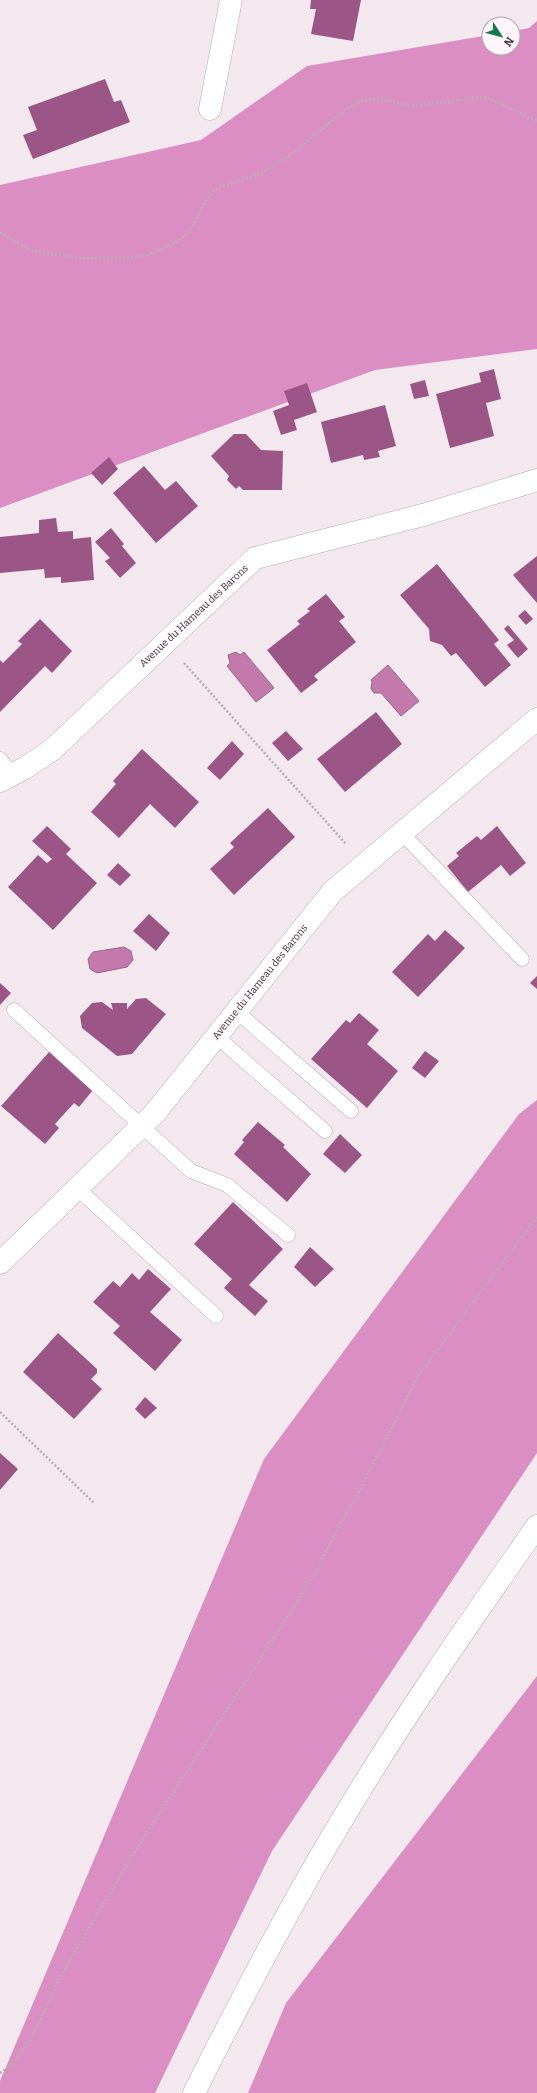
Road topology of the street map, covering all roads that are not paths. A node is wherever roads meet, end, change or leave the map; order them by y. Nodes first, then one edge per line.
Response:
1 (231, 0) edge
2 (210, 109) dead end
3 (537, 480) edge
4 (537, 719) edge
5 (4, 771) edge
6 (401, 832) junction
7 (522, 959) dead end
8 (14, 1010) dead end
9 (236, 1011) junction
10 (216, 1036) junction
11 (351, 1111) dead end
12 (141, 1126) junction
13 (325, 1131) dead end
14 (77, 1188) junction
15 (288, 1235) dead end
16 (0, 1263) edge
17 (216, 1316) dead end
18 (537, 1526) edge
19 (194, 2093) edge

1 - 2 street
3 - 5 street, Avenue du Hameau des Barons
4 - 6 street, Avenue du Hameau des Barons
6 - 7 lane
6 - 9 street, Avenue du Hameau des Barons
8 - 12 lane
9 - 10 street, Avenue du Hameau des Barons
9 - 11 lane
10 - 12 street, Avenue du Hameau des Barons
10 - 13 lane
12 - 14 street, Avenue du Hameau des Barons
12 - 15 lane
14 - 16 street, Avenue du Hameau des Barons
14 - 17 lane
18 - 19 street

